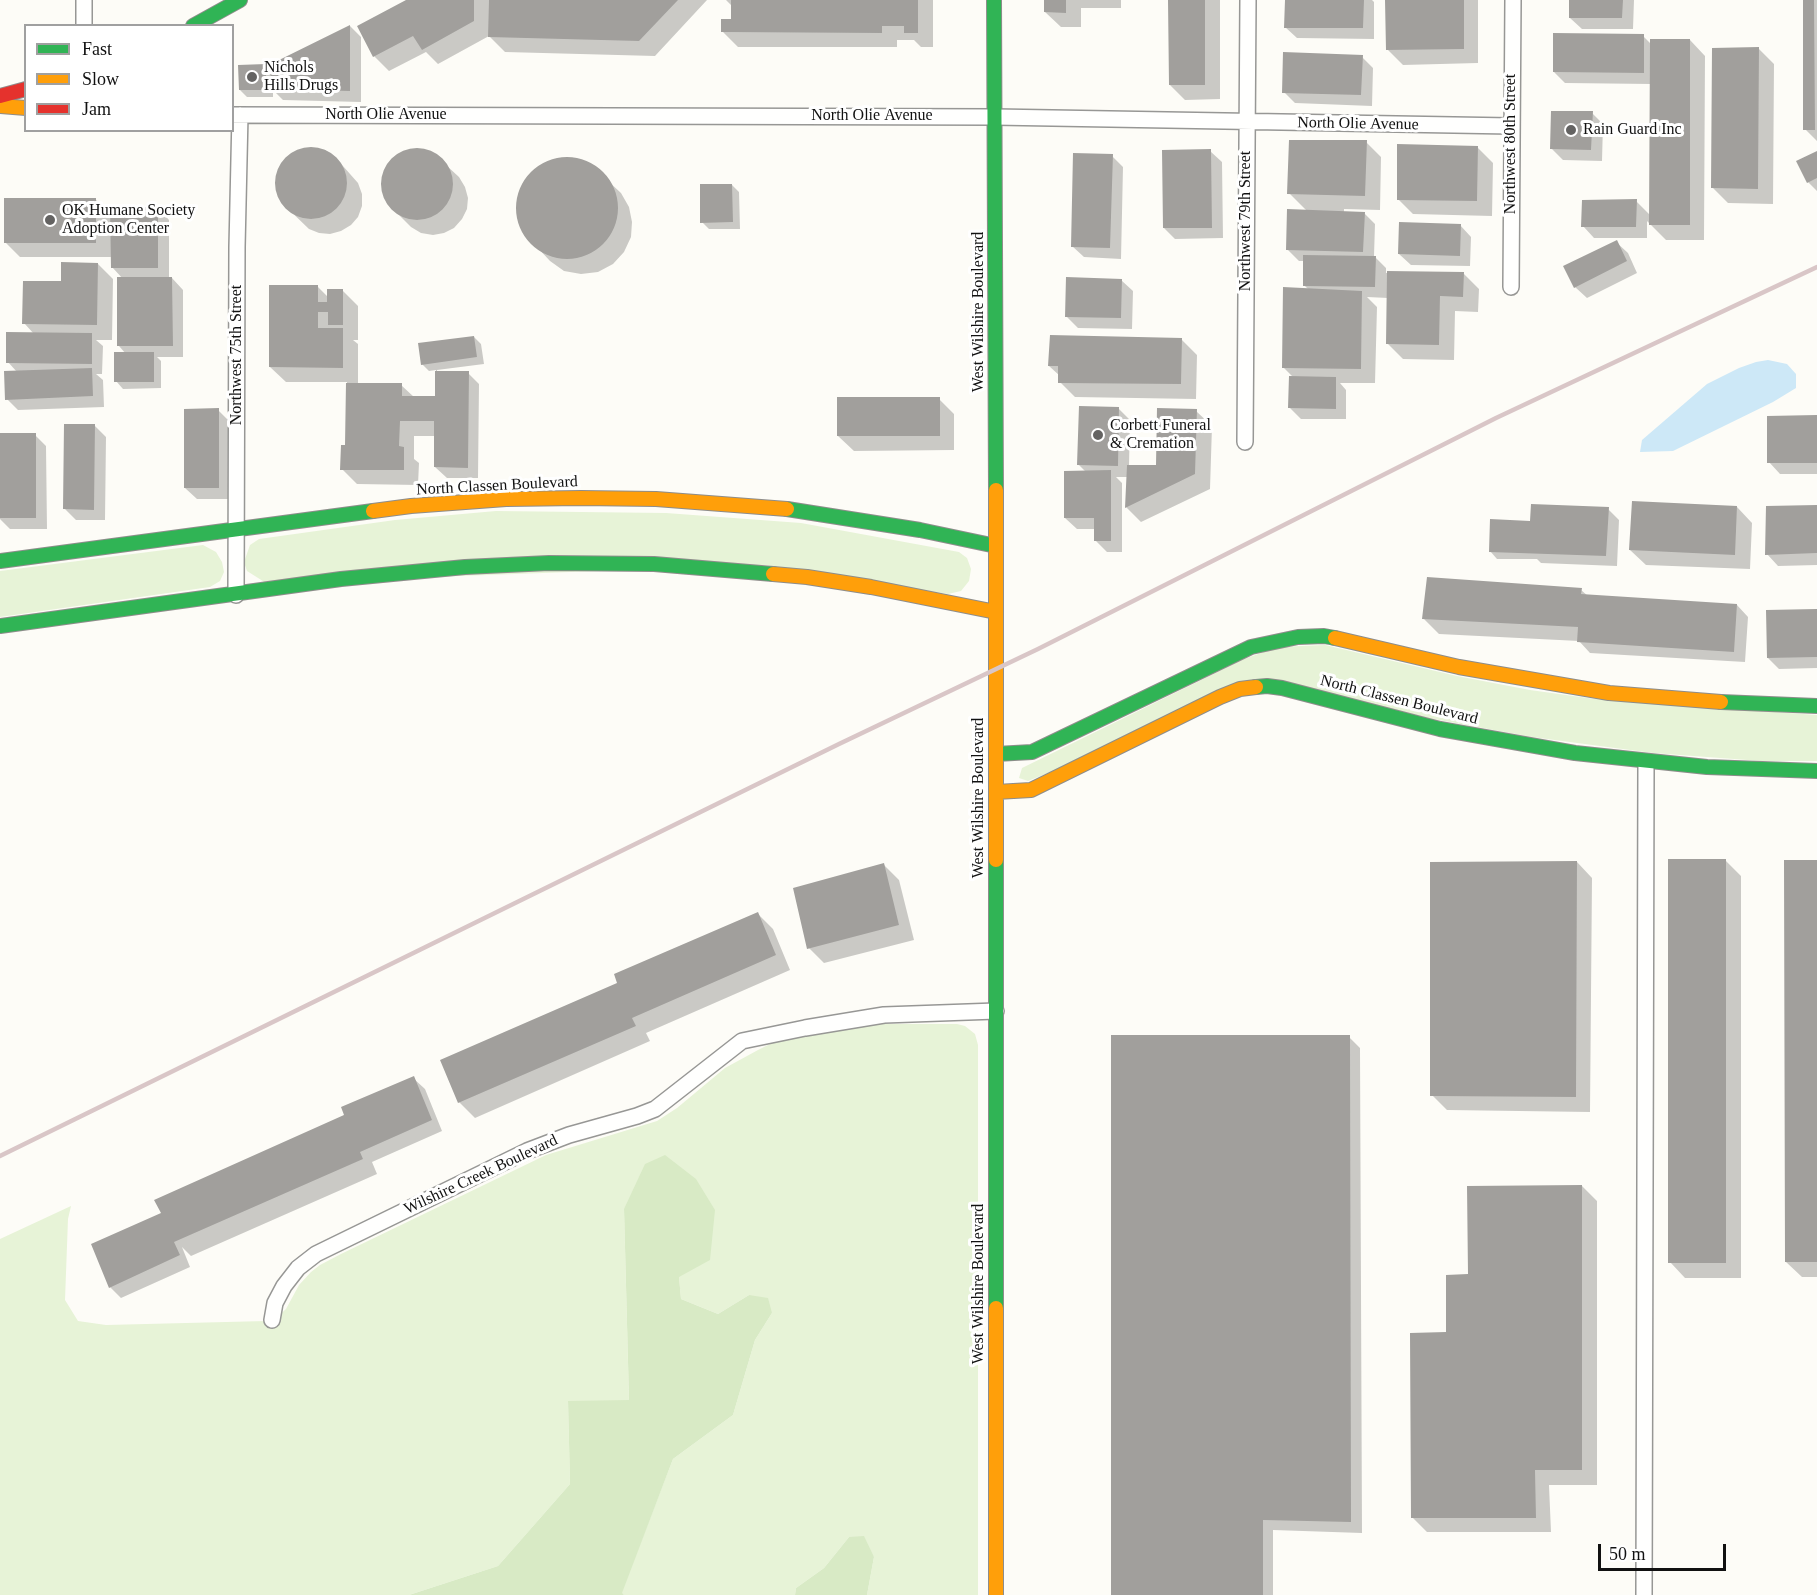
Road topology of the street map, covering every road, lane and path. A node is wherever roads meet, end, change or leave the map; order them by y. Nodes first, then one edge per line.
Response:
1 (84, 0) edge
2 (240, 0) edge
3 (994, 0) edge
4 (1248, 0) edge
5 (1513, 0) edge
6 (84, 24) edge
7 (197, 24) edge
8 (24, 90) edge
9 (0, 96) edge
10 (0, 106) edge
11 (24, 108) edge
12 (236, 115) edge
13 (995, 117) junction
14 (1247, 122) junction
15 (1511, 126) junction
16 (1511, 287) dead end
17 (1245, 442) dead end
18 (236, 529) junction
19 (996, 546) junction
20 (0, 561) edge
21 (236, 595) junction
22 (996, 612) junction
23 (0, 626) edge
24 (1817, 706) edge
25 (996, 754) junction
26 (1646, 762) junction
27 (1817, 771) edge
28 (996, 792) junction
29 (996, 1011) junction
30 (272, 1320) dead end
31 (996, 1595) edge
32 (1644, 1595) edge

1 - 6 street
2 - 7 street
3 - 13 street, West Wilshire Boulevard
4 - 14 street, Northwest 79th Street
5 - 15 street, Northwest 80th Street
8 - 9 street
10 - 11 street
12 - 13 street, North Olie Avenue
12 - 18 street, Northwest 75th Street
13 - 14 street, North Olie Avenue
13 - 19 street, West Wilshire Boulevard
14 - 15 street, North Olie Avenue
14 - 17 street, Northwest 79th Street
15 - 16 street, Northwest 80th Street
18 - 19 street, North Classen Boulevard
18 - 20 street, North Classen Boulevard
18 - 21 street, Northwest 75th Street
19 - 22 street, West Wilshire Boulevard
21 - 22 street
21 - 23 street
22 - 25 street, West Wilshire Boulevard
24 - 25 street
25 - 28 street, West Wilshire Boulevard
26 - 27 street, North Classen Boulevard
26 - 28 street, North Classen Boulevard
26 - 32 street
28 - 29 street, West Wilshire Boulevard
29 - 30 street, Wilshire Creek Boulevard
29 - 31 street, West Wilshire Boulevard

